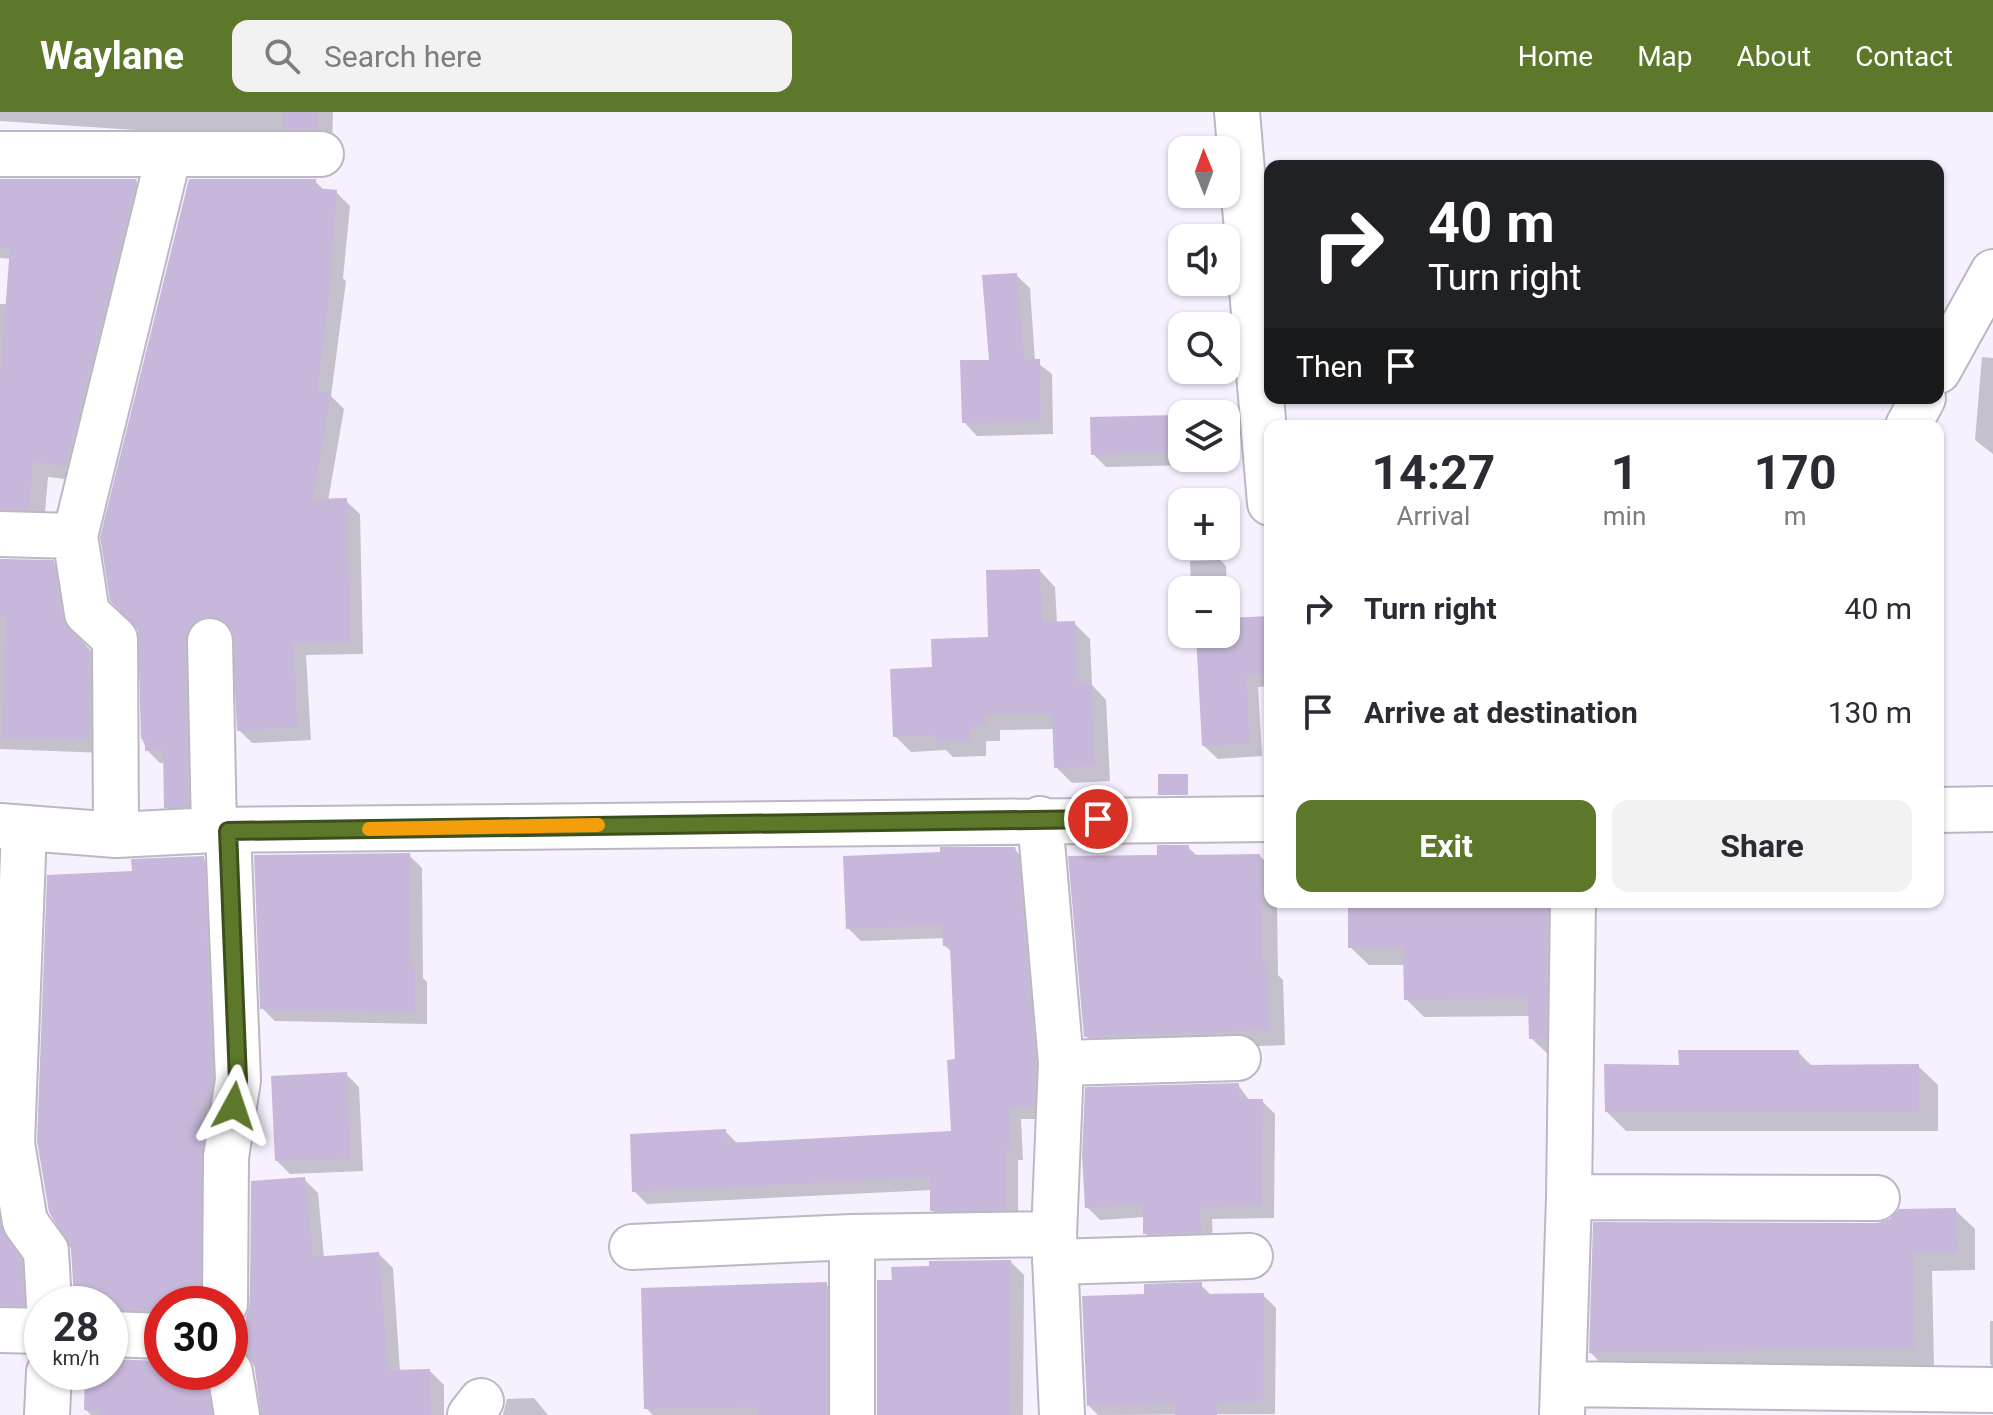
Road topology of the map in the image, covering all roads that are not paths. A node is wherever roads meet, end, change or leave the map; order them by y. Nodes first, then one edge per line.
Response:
1 (1237, 112) edge
2 (0, 154) edge
3 (169, 154) junction
4 (321, 154) dead end
5 (1993, 272) edge
6 (1944, 360) edge
7 (1264, 432) edge
8 (0, 534) edge
9 (75, 536) junction
10 (210, 641) dead end
11 (1993, 809) edge
12 (1944, 810) edge
13 (1040, 819) junction
14 (1264, 819) edge
15 (12, 827) edge
16 (221, 830) junction
17 (116, 835) junction
18 (1573, 908) edge
19 (1238, 1058) dead end
20 (1061, 1063) junction
21 (6, 1143) edge
22 (1569, 1197) junction
23 (1877, 1198) dead end
24 (852, 1237) junction
25 (632, 1247) dead end
26 (1054, 1248) junction
27 (1250, 1256) dead end
28 (48, 1286) edge
29 (225, 1286) edge
30 (0, 1330) edge
31 (24, 1331) edge
32 (48, 1390) edge
33 (233, 1390) edge
34 (1993, 1390) edge
35 (1563, 1399) edge
36 (47, 1415) edge
37 (237, 1415) edge
38 (852, 1415) edge
39 (1062, 1415) edge

1 - 7 street
2 - 3 street
3 - 4 street
3 - 9 street
5 - 6 street
8 - 9 street
9 - 17 street
10 - 16 street
11 - 12 street
13 - 14 street
13 - 16 street
13 - 20 street
15 - 17 street
15 - 21 street
16 - 17 street
16 - 29 street
18 - 22 street
19 - 20 street
20 - 26 street
21 - 28 street
22 - 23 street
22 - 35 street
24 - 25 street
24 - 26 street
24 - 38 street
26 - 27 street
26 - 39 street
30 - 31 street
32 - 36 street
33 - 37 street
34 - 35 street

